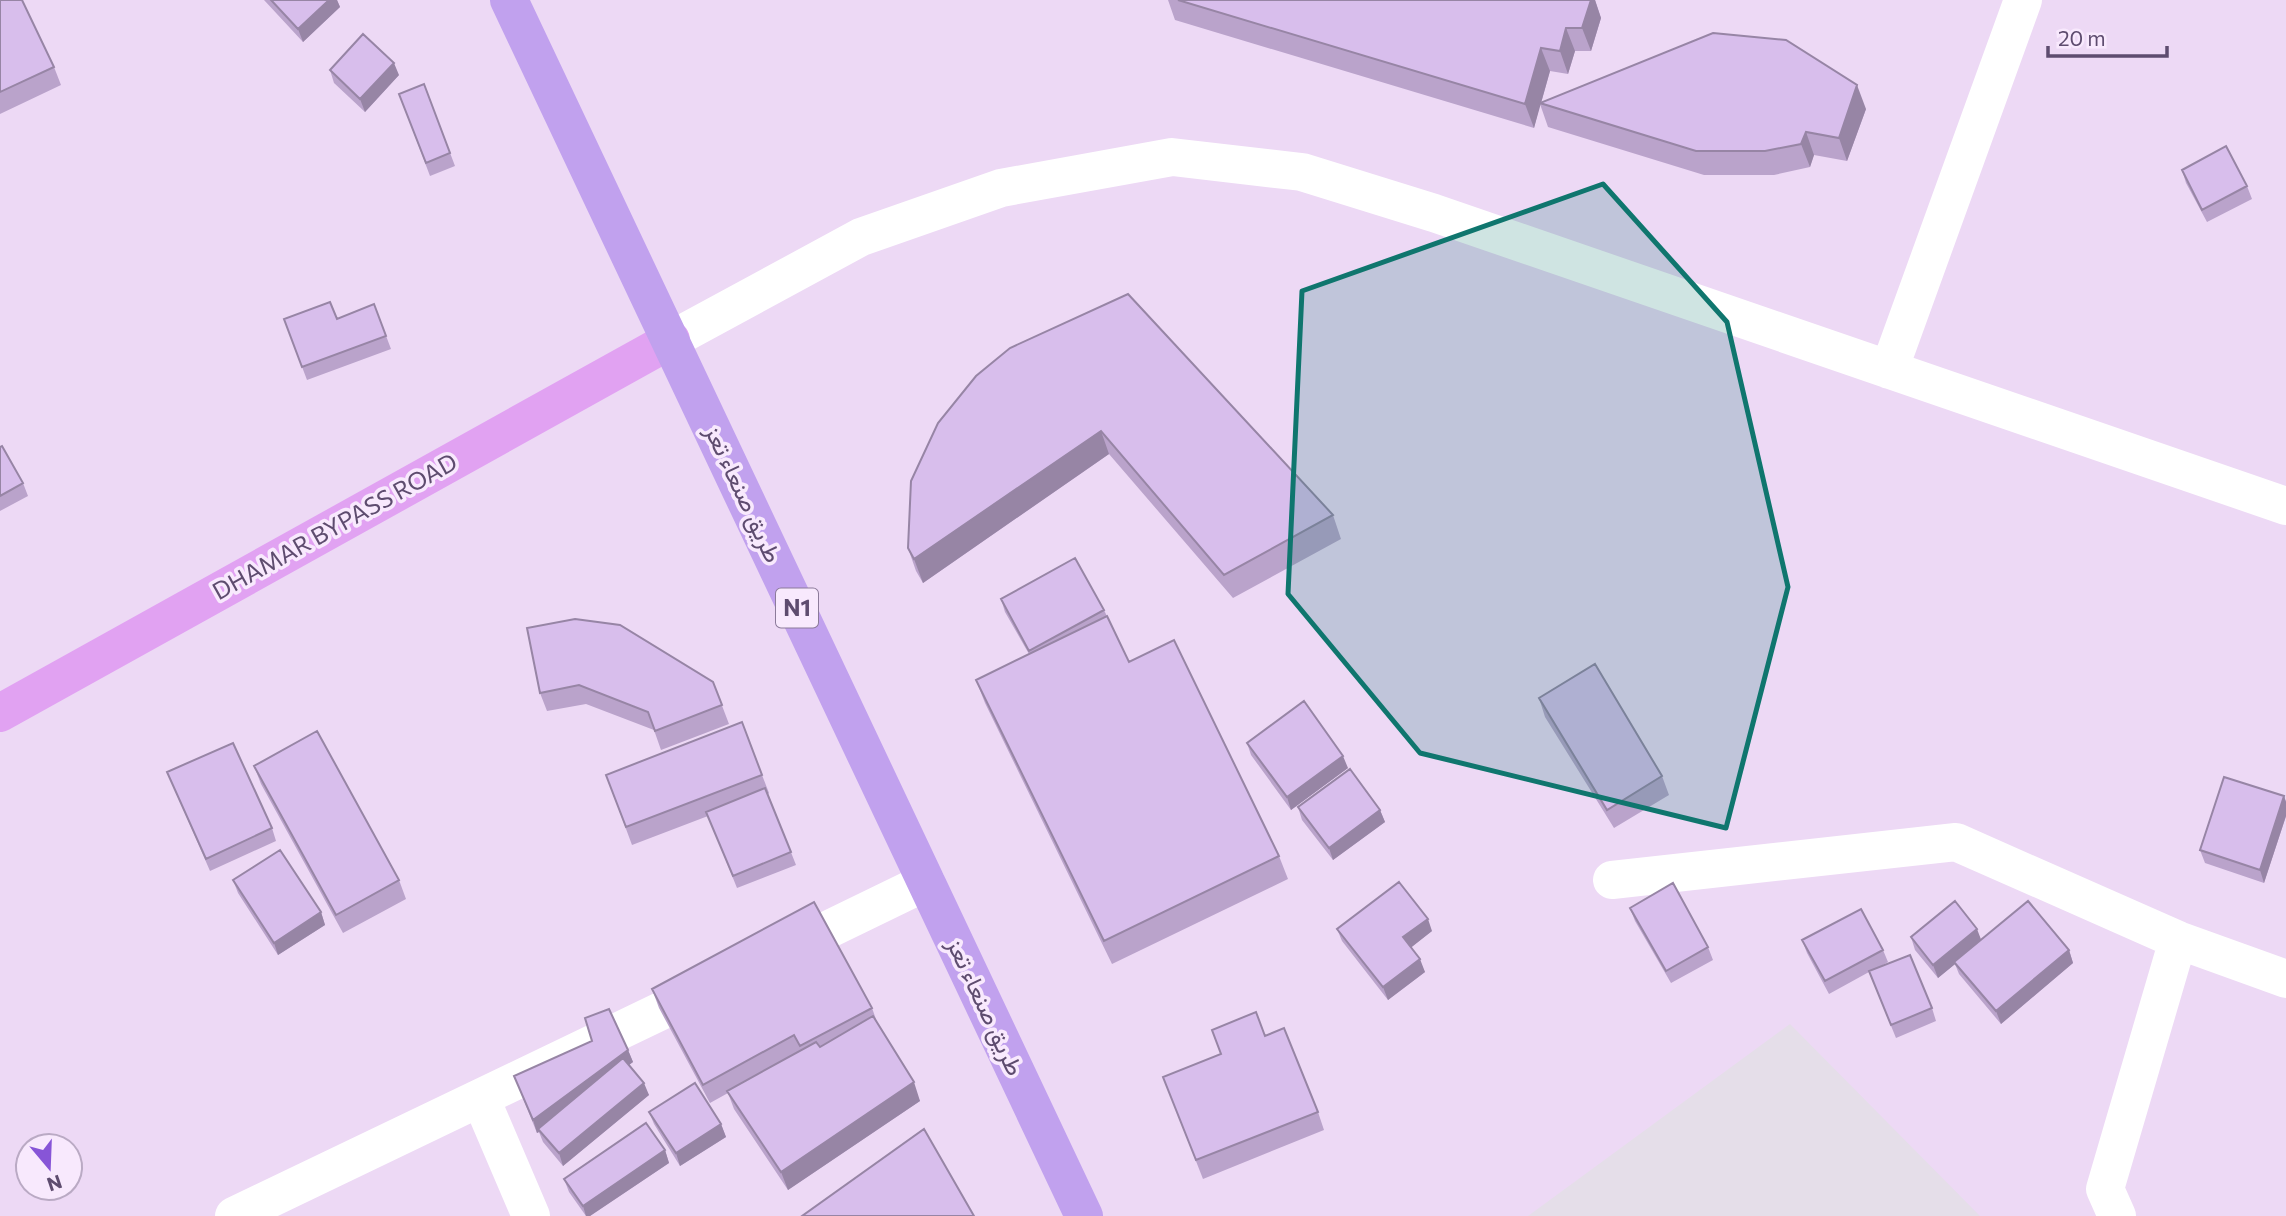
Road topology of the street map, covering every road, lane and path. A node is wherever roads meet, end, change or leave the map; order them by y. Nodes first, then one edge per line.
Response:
1 (509, 0) edge
2 (2023, 0) edge
3 (671, 340) junction
4 (1889, 370) junction
5 (2286, 506) edge
6 (0, 713) edge
7 (1612, 880) dead end
8 (926, 882) junction
9 (2178, 940) junction
10 (2286, 979) edge
11 (481, 1099) junction
12 (234, 1216) edge
13 (531, 1216) edge
14 (1084, 1216) edge
15 (2117, 1216) edge

1 - 3 highway, طريق صنعاء تعز / N1
2 - 4 street
3 - 4 street
3 - 6 main road, DHAMAR BYPASS ROAD
3 - 8 highway, طريق صنعاء تعز / N1
4 - 5 street
7 - 9 street
8 - 11 street
8 - 14 highway, طريق صنعاء تعز / N1
9 - 10 street
9 - 15 street
11 - 12 street
11 - 13 street

